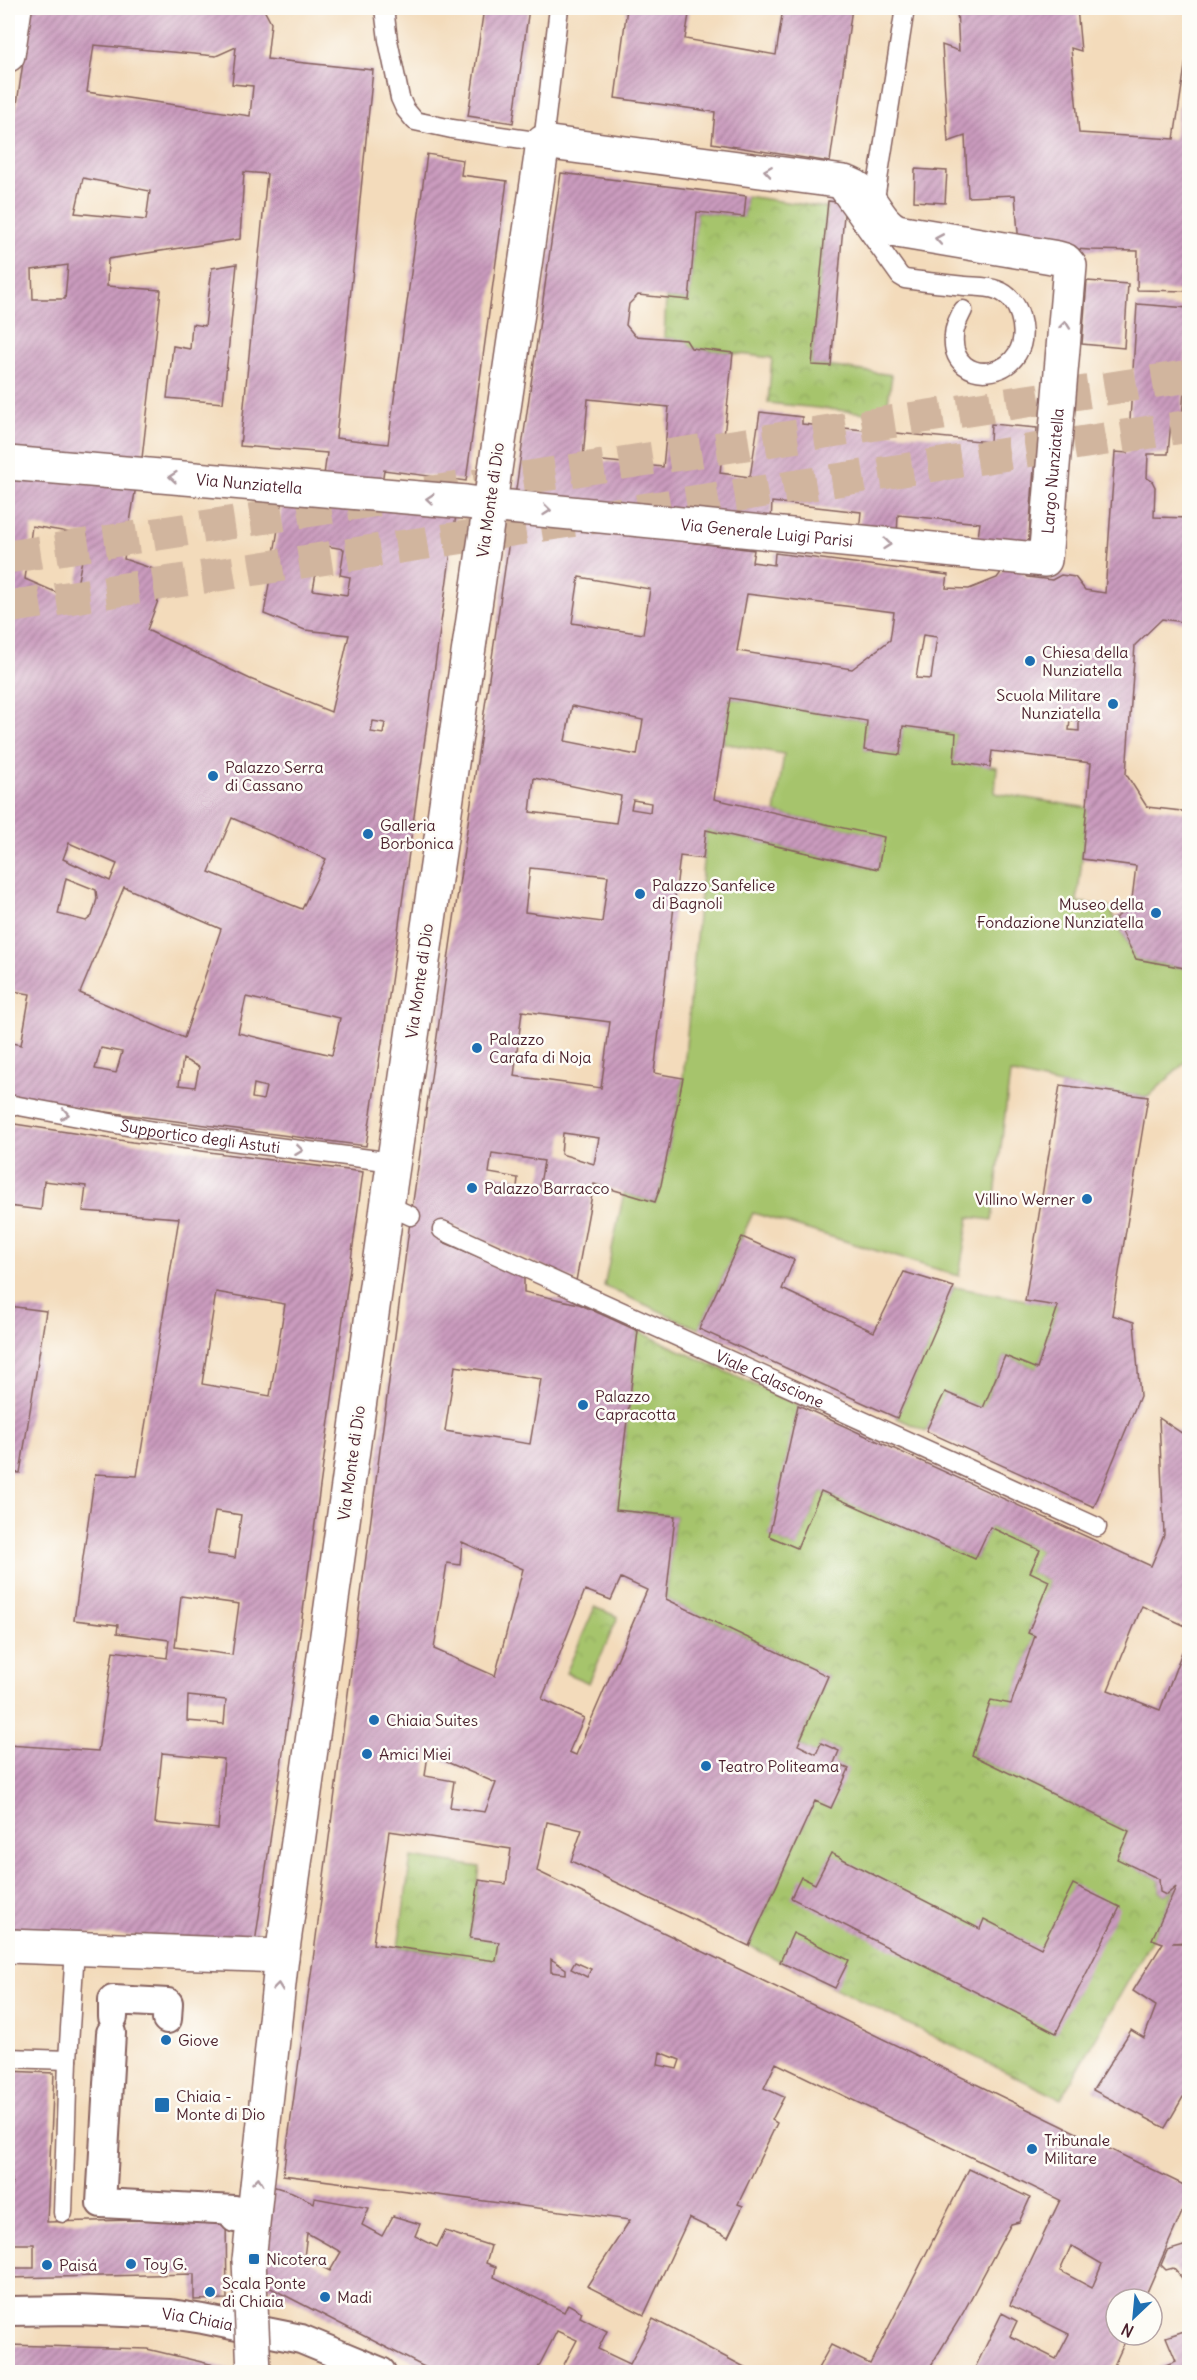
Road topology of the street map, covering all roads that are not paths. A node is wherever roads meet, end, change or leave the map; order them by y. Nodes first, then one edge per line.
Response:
1 (15, 8) edge
2 (384, 8) edge
3 (560, 8) edge
4 (905, 8) edge
5 (8, 55) edge
6 (543, 142) junction
7 (831, 180) junction
8 (874, 205) junction
9 (963, 310) dead end
10 (8, 463) edge
11 (489, 505) junction
12 (1045, 560) joint
13 (8, 1104) edge
14 (393, 1162) junction
15 (442, 1230) dead end
16 (1097, 1527) dead end
17 (8, 1946) edge
18 (75, 1948) junction
19 (282, 1956) junction
20 (167, 2019) dead end
21 (8, 2058) edge
22 (68, 2060) junction
23 (63, 2213) dead end
24 (235, 2218) dead end
25 (8, 2311) edge
26 (254, 2373) edge
27 (381, 2373) edge

1 - 5 street
2 - 6 lane
3 - 6 lane, Via Monte di Dio
4 - 8 lane
7 -> 6 street
6 - 11 street, Via Monte di Dio
7 - 8 street
7 - 9 lane
12 -> 8 street, Largo Nunziatella
11 -> 10 street, Via Nunziatella
11 -> 12 street, Via Generale Luigi Parisi
11 - 14 street, Via Monte di Dio
13 -> 14 lane, Supportico degli Astuti
14 - 19 street, Via Monte di Dio
15 - 16 lane, Viale Calascione
17 - 18 street
18 - 19 street
18 - 22 lane
26 -> 19 street, Via Monte di Dio, bridge
20 - 24 street
21 - 22 lane
22 - 23 lane
25 - 27 street, Via Chiaia

